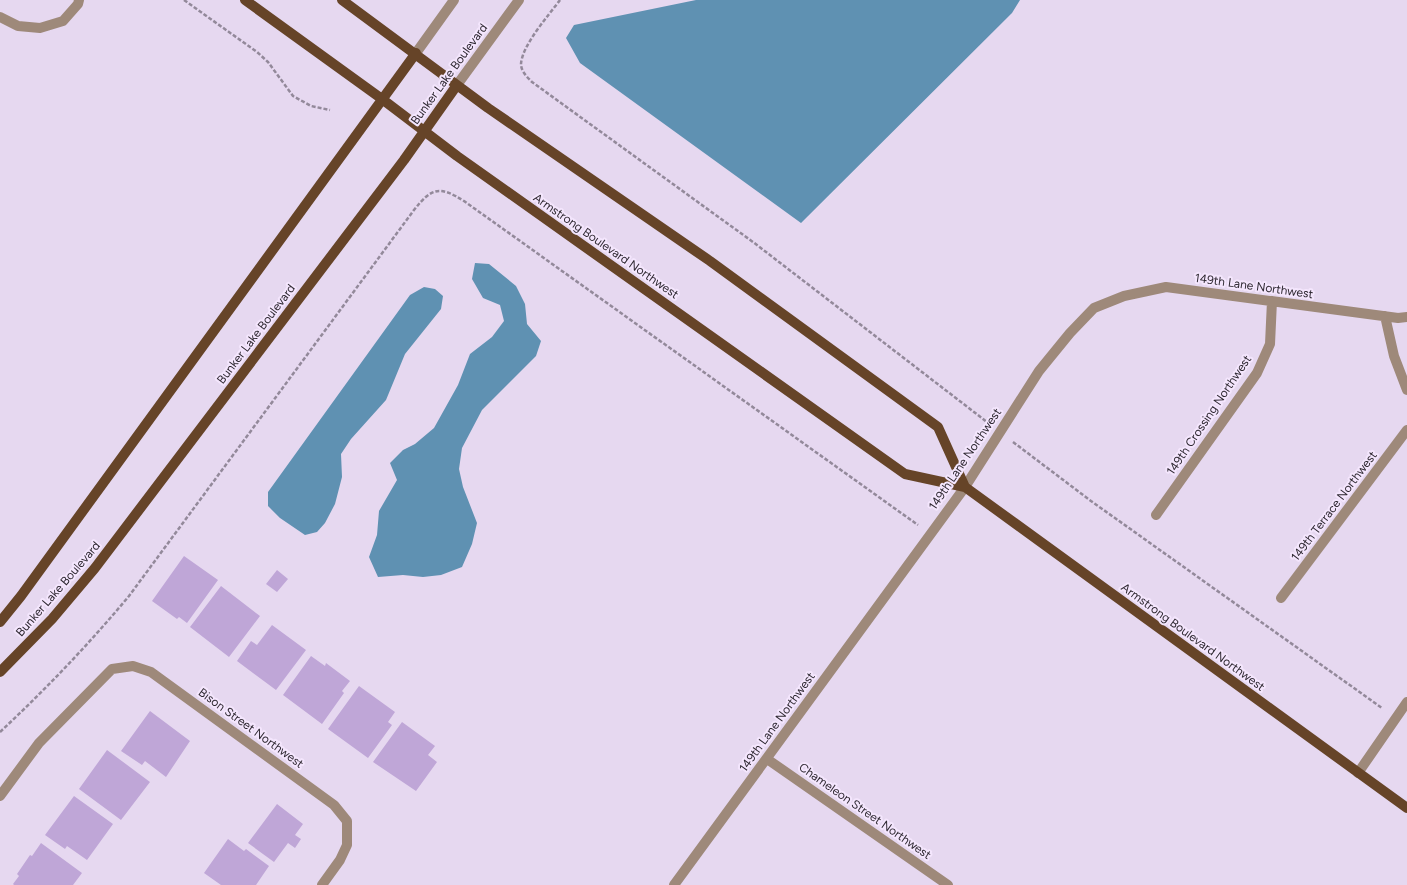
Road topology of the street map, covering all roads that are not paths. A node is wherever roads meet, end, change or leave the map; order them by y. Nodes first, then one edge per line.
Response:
1 (79, 0) edge
2 (245, 0) edge
3 (342, 0) edge
4 (454, 0) edge
5 (519, 0) edge
6 (0, 17) edge
7 (416, 54) junction
8 (457, 85) junction
9 (382, 99) junction
10 (425, 131) junction
11 (1272, 301) junction
12 (1385, 316) junction
13 (1407, 316) edge
14 (1407, 390) edge
15 (1407, 430) edge
16 (965, 487) junction
17 (1156, 515) dead end
18 (1281, 598) dead end
19 (0, 622) edge
20 (0, 672) edge
21 (1407, 702) edge
22 (767, 759) junction
23 (1358, 773) junction
24 (0, 796) edge
25 (1407, 808) edge
26 (322, 885) edge
27 (674, 885) edge
28 (948, 885) edge

1 - 6 street
2 - 9 main road, Armstrong Boulevard Northwest
3 - 7 main road, Armstrong Boulevard Northwest
4 - 7 street, Bunker Lake Boulevard
5 - 8 street, Bunker Lake Boulevard
7 - 8 main road, Armstrong Boulevard Northwest
7 - 9 main road, Bunker Lake Boulevard
8 - 10 main road, Bunker Lake Boulevard
8 - 16 main road, Armstrong Boulevard Northwest
9 - 10 main road, Armstrong Boulevard Northwest
9 - 19 main road, Bunker Lake Boulevard
10 - 16 main road, Armstrong Boulevard Northwest
10 - 20 main road, Bunker Lake Boulevard
11 - 12 street, 149th Lane Northwest
11 - 16 street, 149th Lane Northwest
11 - 17 street, 149th Crossing Northwest
12 - 13 street, 149th Lane Northwest
12 - 14 street
15 - 18 street, 149th Terrace Northwest
16 - 22 street, 149th Lane Northwest
16 - 23 main road, Armstrong Boulevard Northwest
21 - 23 street
22 - 27 street, 149th Lane Northwest
22 - 28 street, Chameleon Street Northwest
23 - 25 main road, Armstrong Boulevard Northwest
24 - 26 street, Bison Street Northwest

